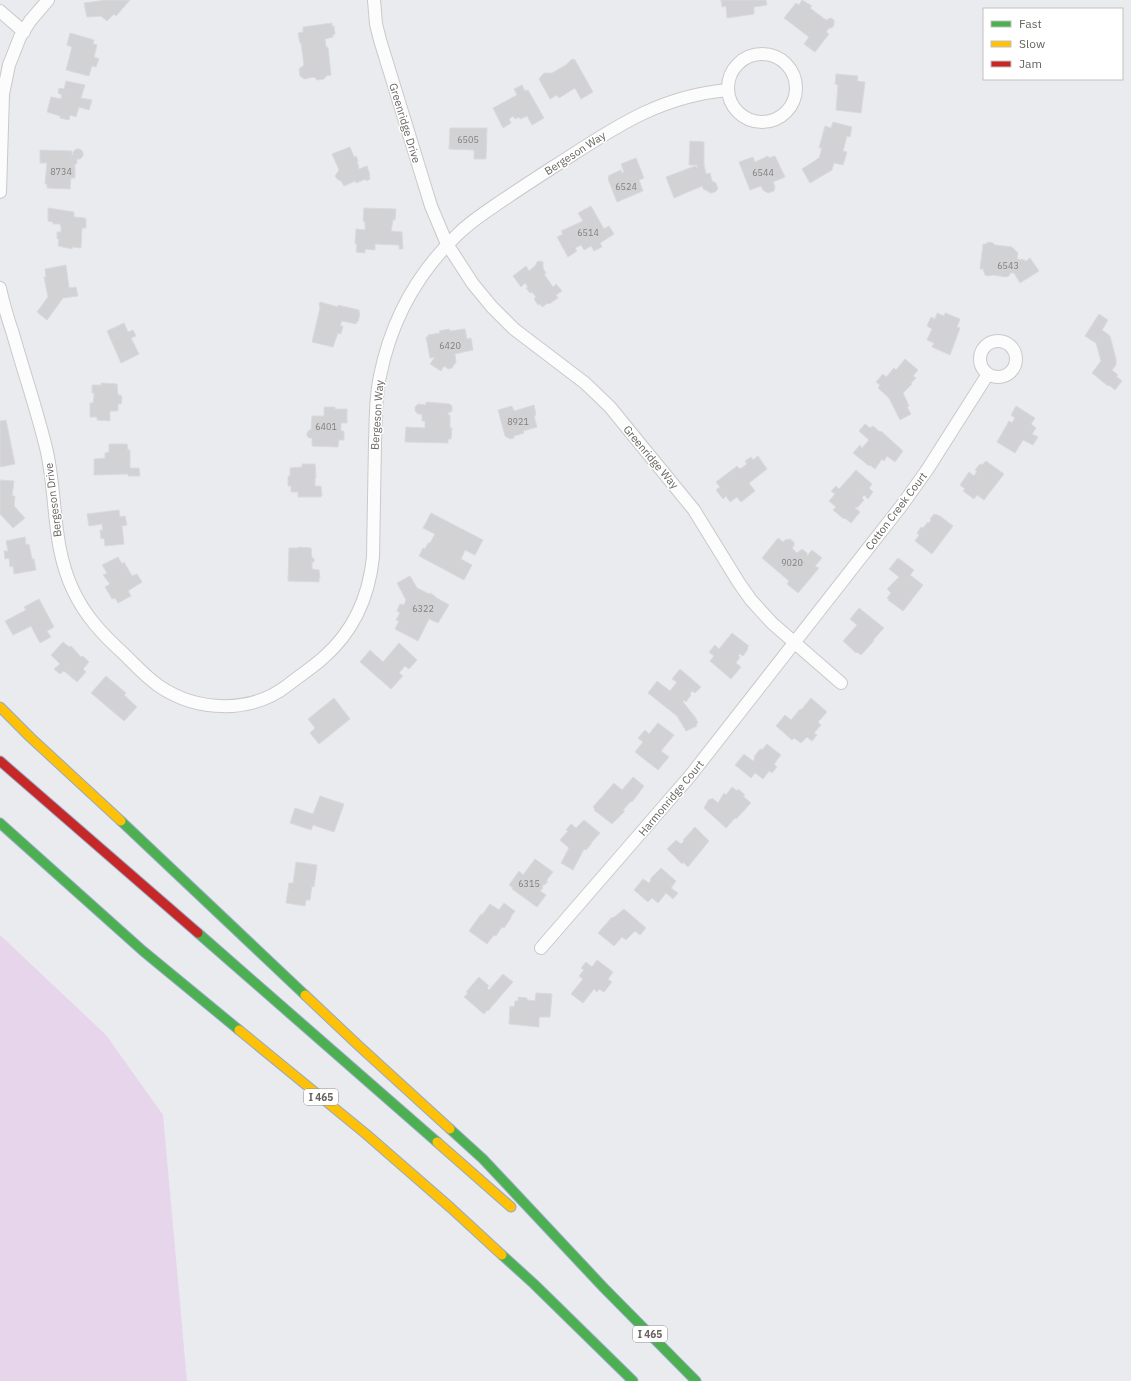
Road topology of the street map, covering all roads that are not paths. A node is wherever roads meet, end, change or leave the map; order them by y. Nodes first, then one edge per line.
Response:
1 (48, 0) edge
2 (374, 0) edge
3 (0, 11) edge
4 (24, 32) junction
5 (728, 90) junction
6 (0, 192) edge
7 (448, 244) junction
8 (0, 288) edge
9 (988, 374) dead end
10 (795, 642) junction
11 (841, 683) dead end
12 (157, 684) joint
13 (0, 707) edge
14 (0, 761) edge
15 (0, 823) edge
16 (25, 857) dead end
17 (541, 948) dead end
18 (143, 951) junction
19 (520, 1214) dead end
20 (532, 1225) dead end
21 (604, 1288) junction
22 (632, 1381) edge
23 (696, 1381) edge

1 - 4 street
2 - 7 street, Greenridge Drive
3 - 4 street
4 - 6 street
5 - 5 street
5 - 7 street, Bergeson Way
7 - 10 street, Greenridge Way
7 - 12 street, Bergeson Way
8 - 12 street, Bergeson Drive
9 - 10 street, Cotton Creek Court
10 - 11 street, Greenridge Way
10 - 17 street, Harmonridge Court
13 - 21 highway
14 - 19 highway
15 - 18 highway, I 465
16 - 18 highway
18 - 22 highway, I 465
20 - 21 highway, I 465
21 - 23 highway, I 465

